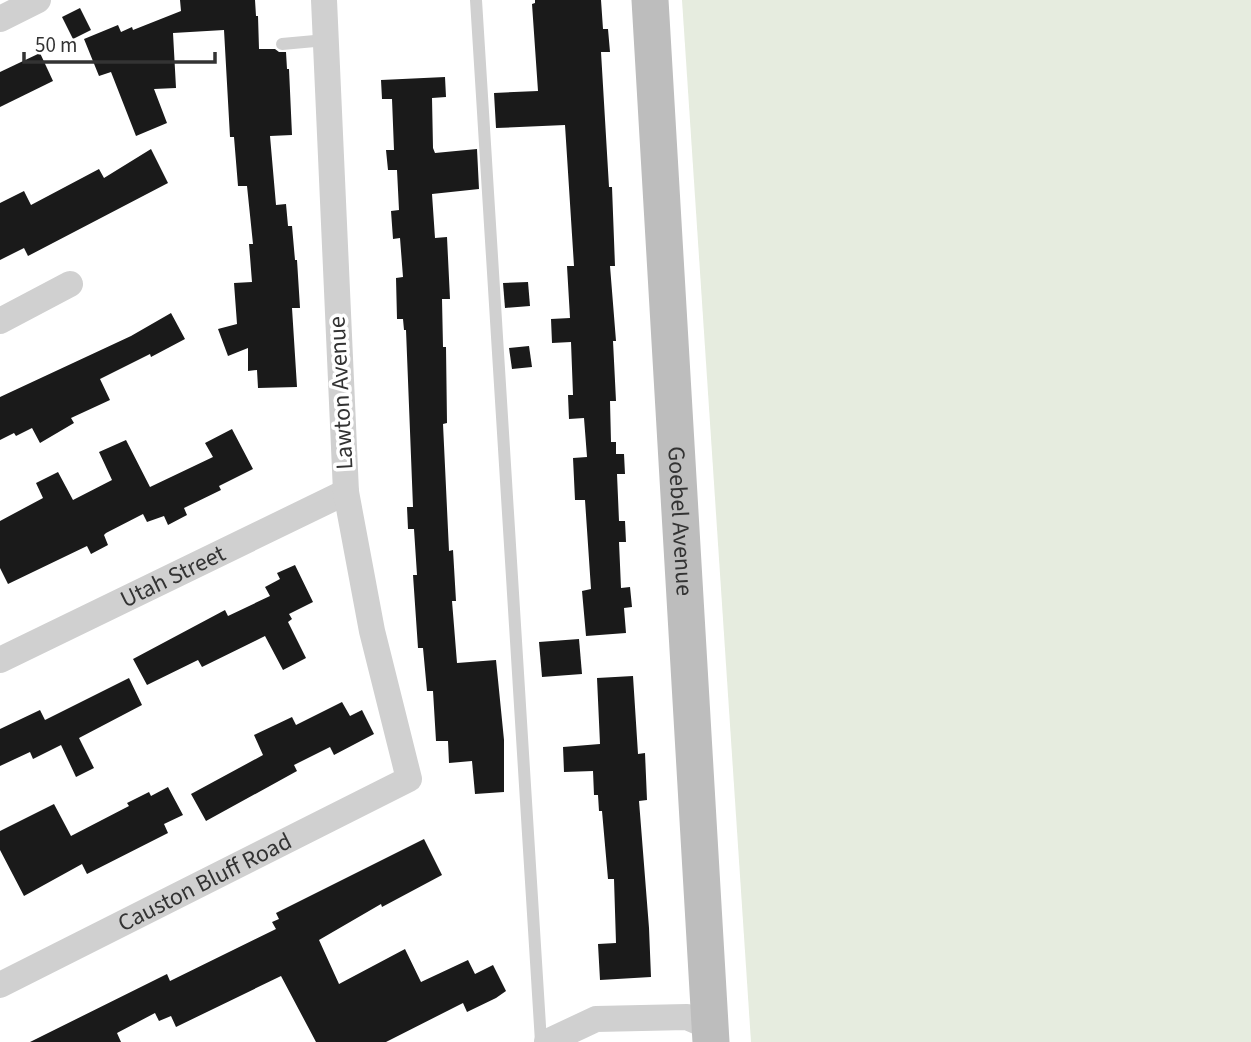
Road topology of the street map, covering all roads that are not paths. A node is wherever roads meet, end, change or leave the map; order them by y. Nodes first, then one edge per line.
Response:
1 (324, 0) edge
2 (476, 0) edge
3 (649, 0) edge
4 (326, 40) junction
5 (282, 44) dead end
6 (70, 284) dead end
7 (0, 321) edge
8 (346, 492) junction
9 (0, 660) edge
10 (409, 779) joint
11 (0, 985) edge
12 (710, 1035) edge
13 (541, 1042) edge
14 (547, 1042) edge

1 - 4 street, Lawton Avenue
2 - 13 lane
3 - 12 street, Goebel Avenue
4 - 5 lane
4 - 8 street, Lawton Avenue
6 - 7 street
8 - 9 street, Utah Street
8 - 10 street, Lawton Avenue
10 - 11 street, Causton Bluff Road
12 - 14 street

